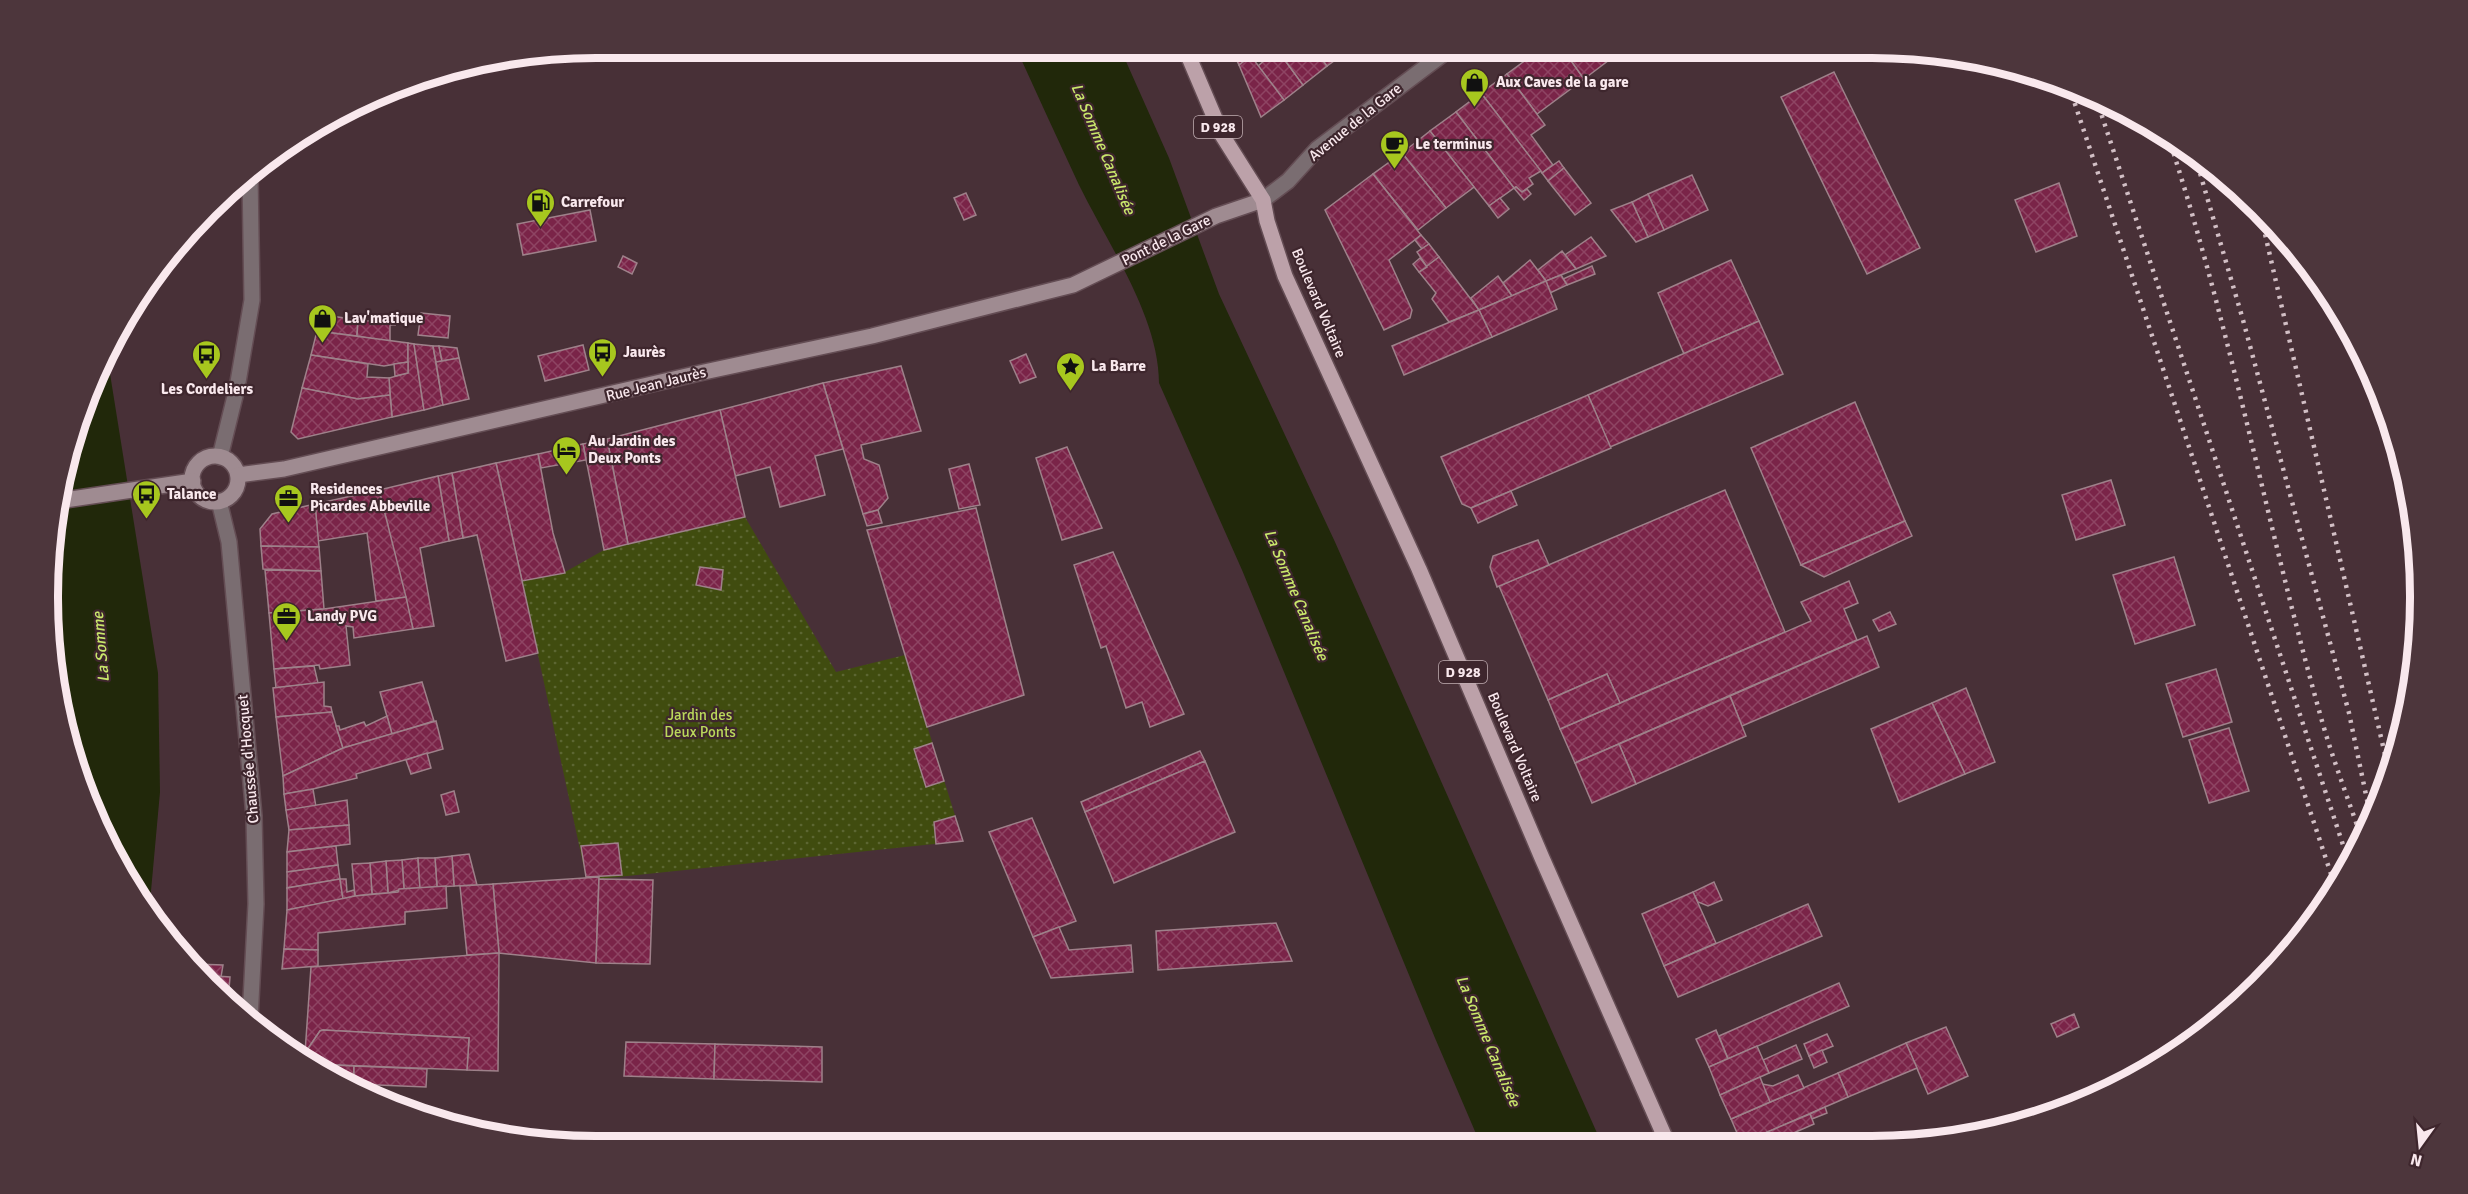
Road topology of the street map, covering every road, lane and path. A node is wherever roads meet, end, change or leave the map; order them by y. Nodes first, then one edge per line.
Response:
1 (1189, 58) edge
2 (1438, 58) edge
3 (250, 185) edge
4 (1263, 200) junction
5 (1072, 285) joint
6 (220, 457) junction
7 (238, 475) junction
8 (193, 481) junction
9 (68, 499) edge
10 (219, 501) junction
11 (251, 1009) edge
12 (1664, 1136) edge

1 - 4 main road, D 928
2 - 4 street, Avenue de la Gare
3 - 6 street
4 - 5 street, Pont de la Gare
4 - 12 main road, Boulevard Voltaire / D 928
5 - 7 street, Rue Jean Jaurès
6 - 7 street
6 - 8 street
7 - 10 street
8 - 9 street
8 - 10 street
10 - 11 street, Chaussée d'Hocquet

